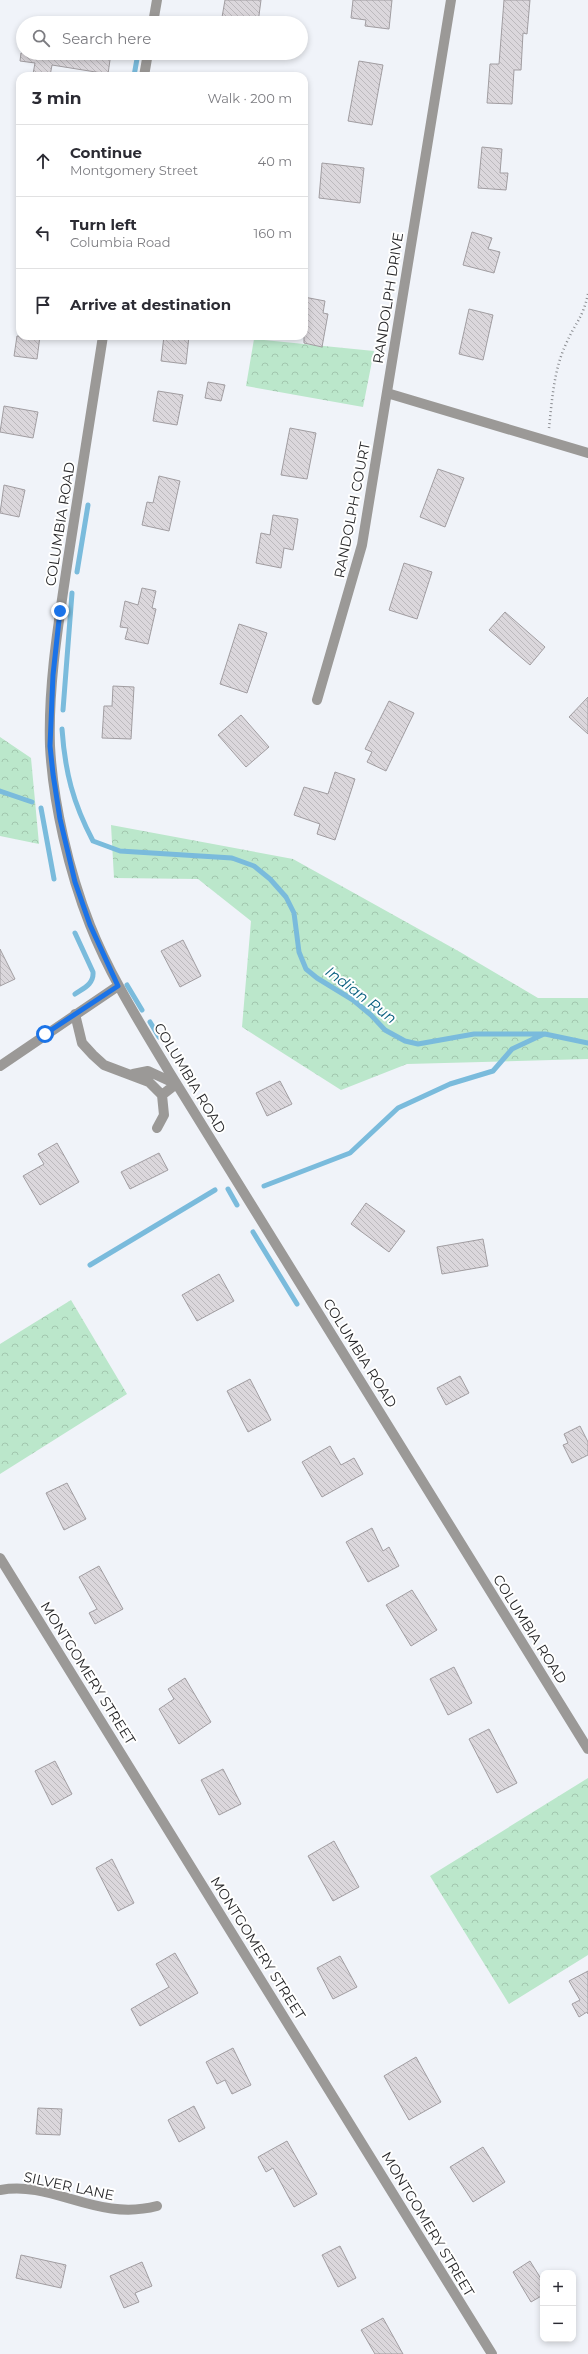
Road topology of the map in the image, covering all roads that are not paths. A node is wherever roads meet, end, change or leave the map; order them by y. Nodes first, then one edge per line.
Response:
1 (157, 0) edge
2 (451, 0) edge
3 (154, 16) edge
4 (147, 60) edge
5 (145, 72) edge
6 (102, 340) edge
7 (387, 393) junction
8 (588, 453) edge
9 (317, 700) dead end
10 (118, 986) junction
11 (75, 1014) junction
12 (0, 1066) edge
13 (133, 1074) junction
14 (176, 1084) junction
15 (162, 1095) junction
16 (157, 1128) dead end
17 (0, 1558) edge
18 (588, 1749) edge
19 (0, 2190) edge
20 (157, 2206) dead end
21 (492, 2354) edge

1 - 3 street
2 - 7 street, RANDOLPH DRIVE
4 - 5 street
6 - 10 street, COLUMBIA ROAD
7 - 8 street
7 - 9 street, RANDOLPH COURT
10 - 11 street
10 - 14 street, COLUMBIA ROAD
11 - 12 street
11 - 13 street
13 - 14 street
13 - 15 street
14 - 15 street
14 - 18 street, COLUMBIA ROAD
15 - 16 street
17 - 21 street, MONTGOMERY STREET
19 - 20 street, SILVER LANE

